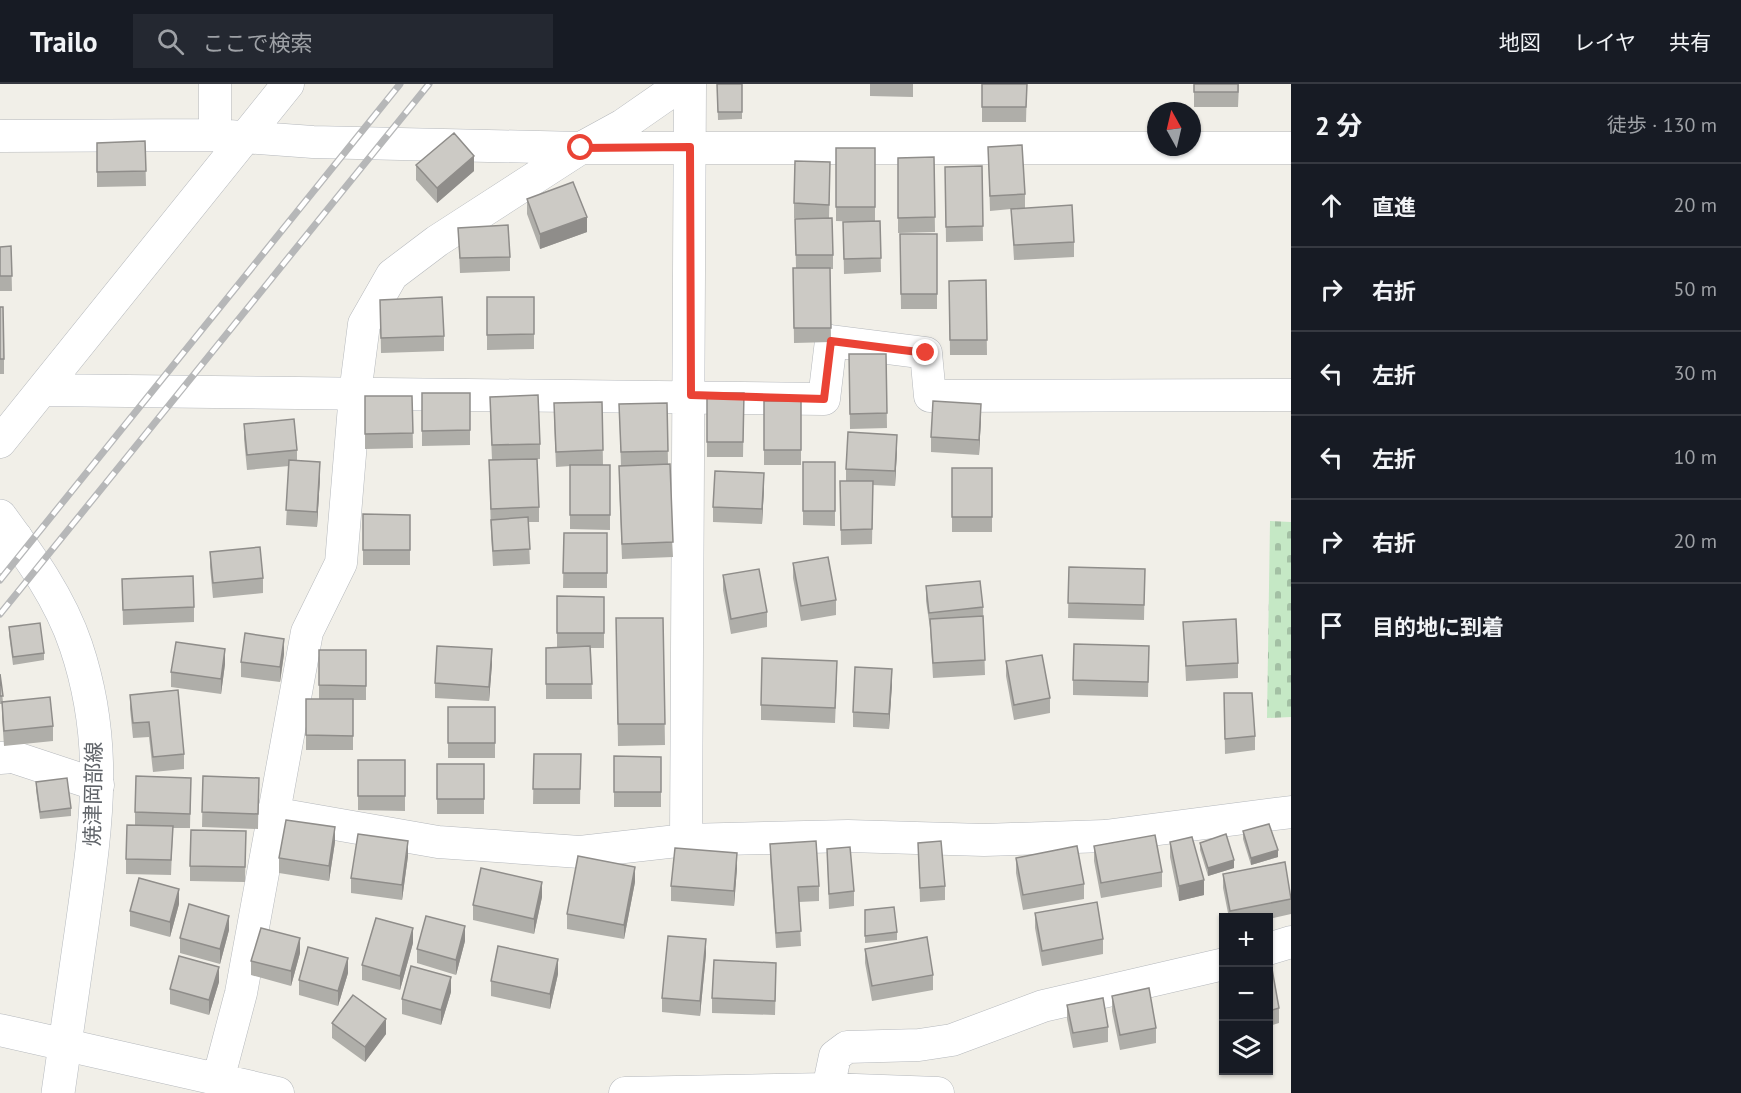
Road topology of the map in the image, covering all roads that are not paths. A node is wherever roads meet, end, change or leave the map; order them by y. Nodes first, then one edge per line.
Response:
1 (215, 84) edge
2 (288, 84) edge
3 (682, 84) edge
4 (690, 84) edge
5 (215, 135) junction
6 (246, 135) junction
7 (0, 136) edge
8 (690, 147) junction
9 (581, 148) junction
10 (1291, 148) edge
11 (42, 390) junction
12 (355, 394) junction
13 (691, 395) junction
14 (1291, 395) edge
15 (0, 442) edge
16 (5, 537) edge
17 (0, 758) edge
18 (98, 785) junction
19 (1291, 812) edge
20 (272, 813) junction
21 (686, 840) junction
22 (1291, 942) edge
23 (1273, 948) edge
24 (1219, 965) edge
25 (0, 1030) edge
26 (64, 1053) junction
27 (218, 1080) junction
28 (828, 1089) junction
29 (58, 1093) edge
30 (278, 1093) edge
31 (625, 1093) edge
32 (938, 1093) edge

1 - 5 street
2 - 6 street
3 - 9 street
4 - 8 street
5 - 6 street
5 - 7 street
6 - 9 street
6 - 11 street
8 - 9 street
8 - 10 street
8 - 13 street
9 - 12 street
11 - 12 street
11 - 15 street
12 - 13 street
12 - 20 street
13 - 14 street
13 - 21 street
16 - 18 main road, 焼津岡部線
17 - 18 street
18 - 26 main road, 焼津岡部線
19 - 21 street
20 - 21 street
20 - 27 street
22 - 23 street
24 - 28 street
25 - 26 street
26 - 27 street
26 - 29 main road, 焼津岡部線
27 - 30 street
28 - 31 street
28 - 32 street

